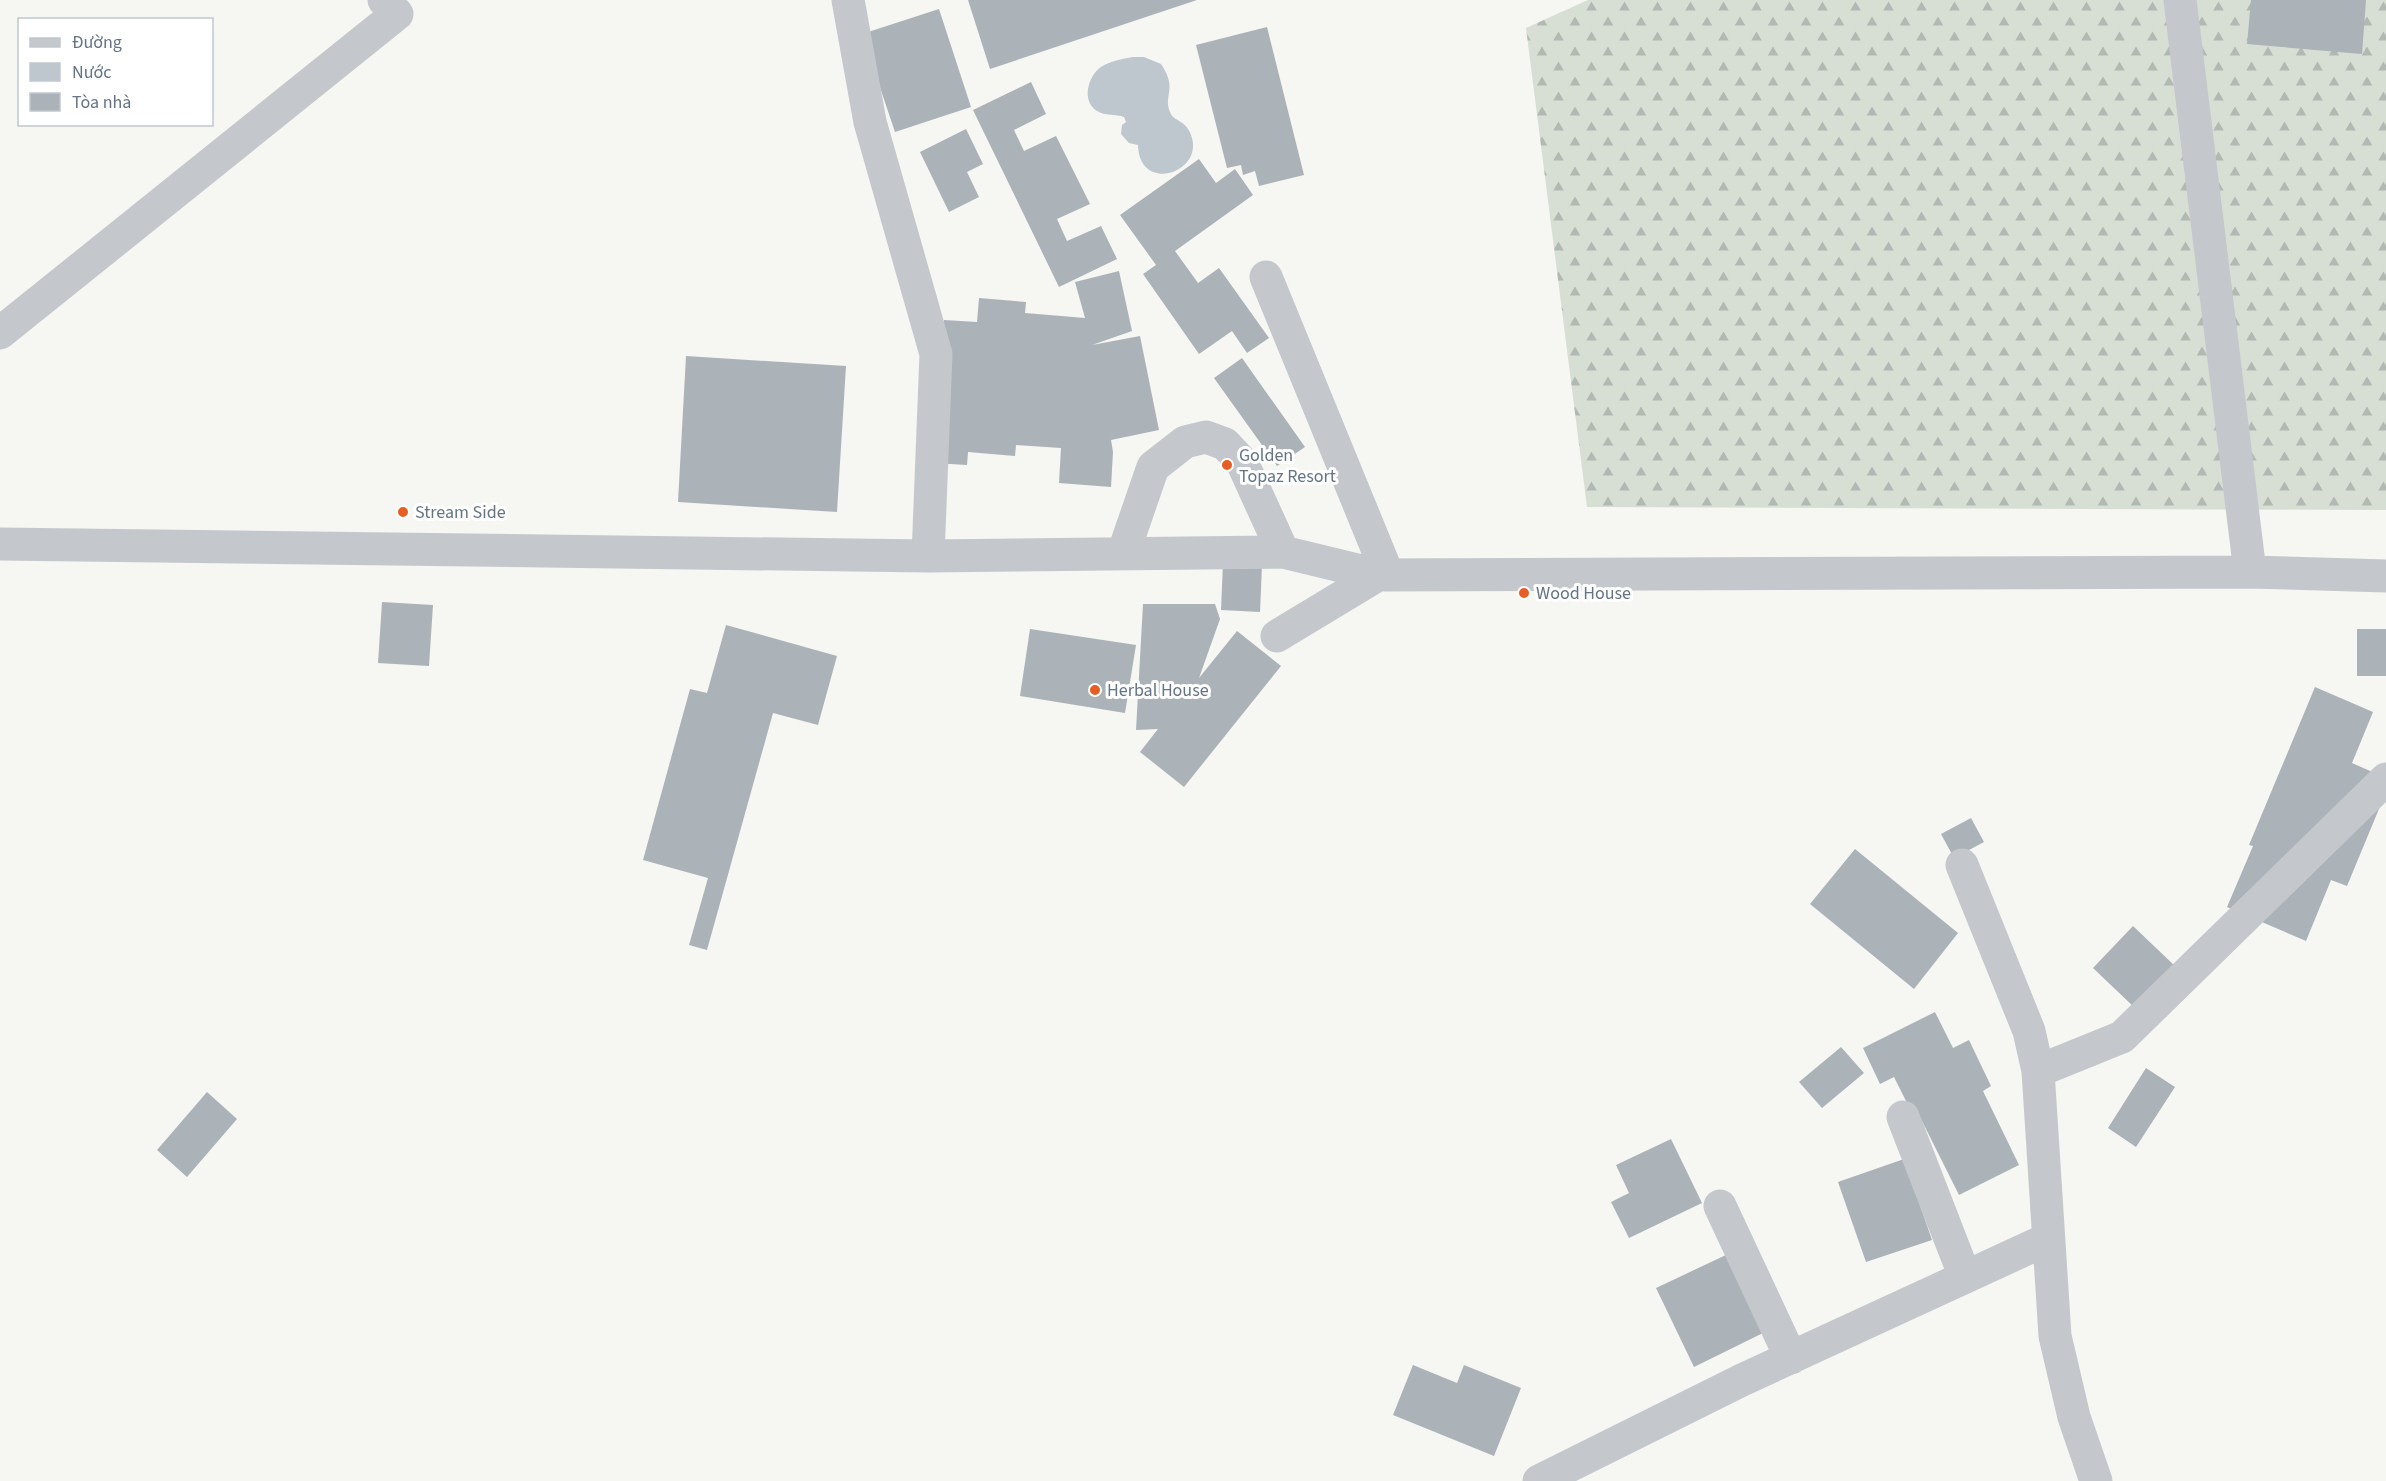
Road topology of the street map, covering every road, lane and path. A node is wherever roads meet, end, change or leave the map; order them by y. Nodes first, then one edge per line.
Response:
1 (384, 0) edge
2 (2180, 0) edge
3 (857, 2) edge
4 (1266, 277) dead end
5 (0, 333) edge
6 (0, 544) edge
7 (1283, 552) junction
8 (1123, 554) junction
9 (928, 556) junction
10 (2250, 572) junction
11 (1383, 575) junction
12 (2386, 576) edge
13 (1277, 636) dead end
14 (2386, 779) edge
15 (1962, 865) dead end
16 (2038, 1071) junction
17 (1903, 1117) dead end
18 (1720, 1206) dead end
19 (2048, 1239) junction
20 (1965, 1277) junction
21 (1791, 1358) junction
22 (1539, 1481) edge
23 (2096, 1481) edge

1 - 5 street
2 - 10 street
3 - 9 street
4 - 11 street
6 - 9 street
7 - 8 street
7 - 8 street
7 - 11 street
8 - 9 street
10 - 11 street
10 - 12 street
11 - 13 street
14 - 16 street
15 - 16 street
16 - 19 street
17 - 20 street
18 - 21 street
19 - 20 street
19 - 23 street
20 - 21 street
21 - 22 street

